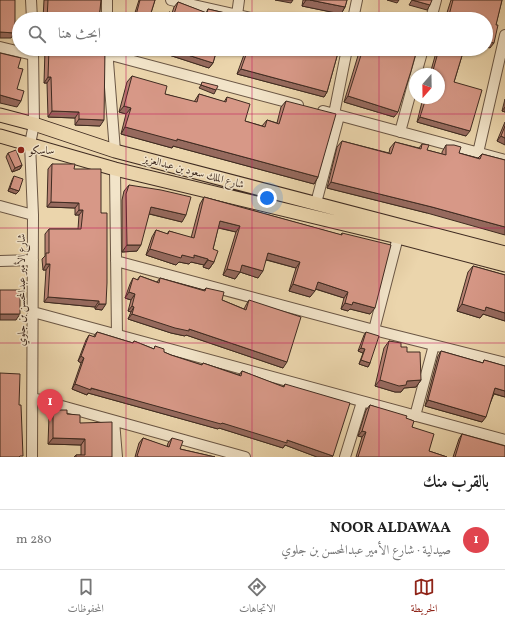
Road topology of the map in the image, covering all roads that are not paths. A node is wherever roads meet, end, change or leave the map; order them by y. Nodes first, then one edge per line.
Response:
1 (31, 0) edge
2 (107, 0) edge
3 (171, 0) edge
4 (239, 0) edge
5 (357, 0) edge
6 (436, 0) edge
7 (32, 12) edge
8 (107, 12) edge
9 (224, 12) edge
10 (237, 12) edge
11 (354, 12) edge
12 (433, 12) edge
13 (505, 34) edge
14 (0, 46) edge
15 (12, 48) edge
16 (33, 56) edge
17 (107, 56) edge
18 (125, 56) edge
19 (346, 56) edge
20 (421, 56) edge
21 (418, 68) edge
22 (409, 100) edge
23 (0, 115) edge
24 (337, 115) junction
25 (34, 124) junction
26 (400, 132) junction
27 (0, 136) edge
28 (30, 144) junction
29 (115, 151) junction
30 (478, 153) junction
31 (505, 160) edge
32 (115, 169) junction
33 (316, 203) junction
34 (0, 206) edge
35 (33, 215) junction
36 (398, 237) junction
37 (505, 253) edge
38 (33, 260) junction
39 (0, 261) edge
40 (116, 261) junction
41 (505, 265) edge
42 (33, 312) junction
43 (374, 330) junction
44 (117, 336) junction
45 (434, 345) junction
46 (505, 363) edge
47 (33, 398) junction
48 (362, 402) junction
49 (415, 416) junction
50 (114, 421) junction
51 (505, 440) edge
52 (32, 457) edge
53 (117, 457) edge
54 (245, 457) edge
55 (345, 457) edge

1 - 7 street
2 - 8 street
3 - 9 street
4 - 10 street
5 - 11 street
6 - 12 street
13 - 30 street
14 - 15 street
16 - 25 street, شارع الأمير عبدالمحسن بن جلوي
17 - 29 street
18 - 24 street
19 - 24 street
20 - 21 street
22 - 26 street
23 - 25 main road, شارع الملك سعود بن عبدالعزيز
24 - 26 street
24 - 33 street
25 - 28 street, شارع الأمير عبدالمحسن بن جلوي
25 - 29 main road, شارع الملك سعود بن عبدالعزيز
26 - 30 street
27 - 28 main road, شارع الملك سعود بن عبدالعزيز
28 - 32 main road, شارع الملك سعود بن عبدالعزيز
28 - 35 street, شارع الأمير عبدالمحسن بن جلوي
29 - 33 main road, شارع الملك سعود بن عبدالعزيز
30 - 31 street
32 - 36 main road, شارع الملك سعود بن عبدالعزيز
32 - 40 street
33 - 37 main road, شارع الملك سعود بن عبدالعزيز
34 - 35 street
35 - 38 street, شارع الأمير عبدالمحسن بن جلوي
36 - 41 main road, شارع الملك سعود بن عبدالعزيز
36 - 43 street
38 - 39 street
38 - 42 street, شارع الأمير عبدالمحسن بن جلوي
40 - 43 street
40 - 44 street
42 - 44 street
42 - 47 street, شارع الأمير عبدالمحسن بن جلوي
43 - 45 street
44 - 48 street
45 - 46 street
45 - 49 street
47 - 50 street
47 - 52 street, شارع الأمير عبدالمحسن بن جلوي
48 - 49 street
48 - 55 street
49 - 51 street
50 - 53 street
50 - 54 street

